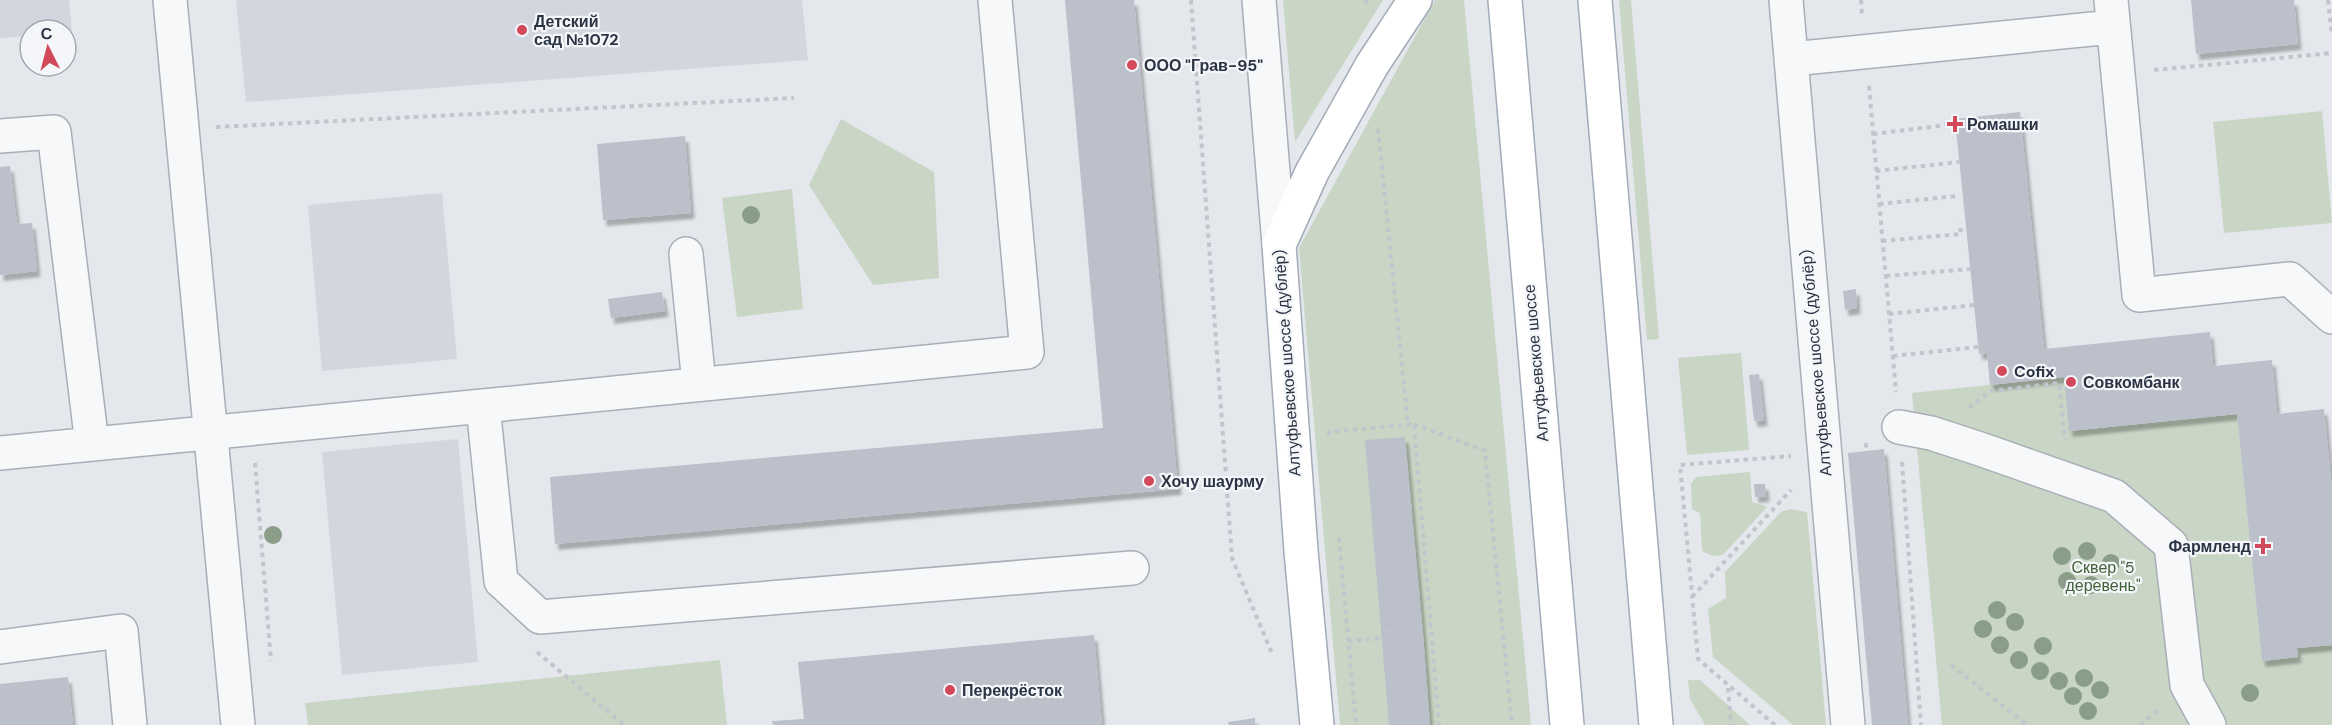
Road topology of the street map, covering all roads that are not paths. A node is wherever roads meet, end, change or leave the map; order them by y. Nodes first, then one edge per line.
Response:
1 (170, 0) edge
2 (995, 0) edge
3 (1259, 0) edge
4 (1415, 0) edge
5 (1505, 0) edge
6 (1594, 0) edge
7 (1786, 0) edge
8 (2111, 14) edge
9 (1792, 59) junction
10 (0, 136) edge
11 (1279, 245) junction
12 (686, 254) dead end
13 (2332, 317) edge
14 (699, 384) junction
15 (483, 406) junction
16 (1899, 427) road end
17 (211, 433) junction
18 (92, 444) junction
19 (0, 453) edge
20 (1132, 568) dead end
21 (0, 647) edge
22 (130, 725) edge
23 (238, 725) edge
24 (1317, 725) edge
25 (1567, 725) edge
26 (1656, 725) edge
27 (1848, 725) edge
28 (2209, 725) edge

1 - 17 street
2 - 14 street
3 - 11 street, Алтуфьевское шоссе (дублёр)
4 - 11 main road
5 - 25 main road, Алтуфьевское шоссе
6 - 26 main road
7 - 9 street, Алтуфьевское шоссе (дублёр)
8 - 9 street
8 - 13 street
9 - 27 street, Алтуфьевское шоссе (дублёр)
10 - 18 street
11 - 24 main road, Алтуфьевское шоссе (дублёр)
12 - 14 street
14 - 15 street
15 - 17 street
15 - 20 street
16 - 28 street
17 - 18 street
17 - 23 street
18 - 19 street
21 - 22 street

